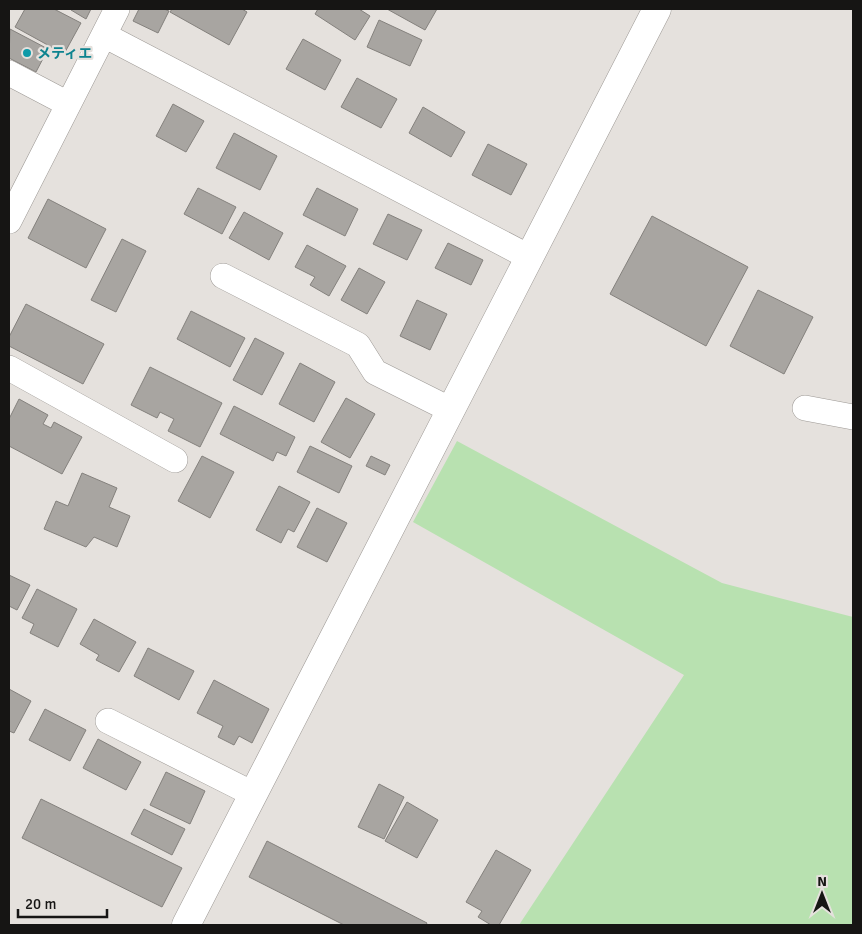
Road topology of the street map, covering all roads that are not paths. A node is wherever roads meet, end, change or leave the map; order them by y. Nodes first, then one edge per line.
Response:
1 (117, 9) edge
2 (657, 9) edge
3 (104, 35) junction
4 (9, 73) edge
5 (68, 104) junction
6 (10, 214) edge
7 (529, 257) junction
8 (223, 276) dead end
9 (9, 368) edge
10 (805, 408) dead end
11 (450, 410) junction
12 (853, 418) edge
13 (175, 460) dead end
14 (108, 721) dead end
15 (253, 794) junction
16 (186, 925) edge

1 - 3 street
2 - 7 street
3 - 5 street
3 - 7 street
4 - 5 street
5 - 6 street
7 - 11 street
8 - 11 street
9 - 13 street
10 - 12 street
11 - 15 street
14 - 15 street
15 - 16 street

